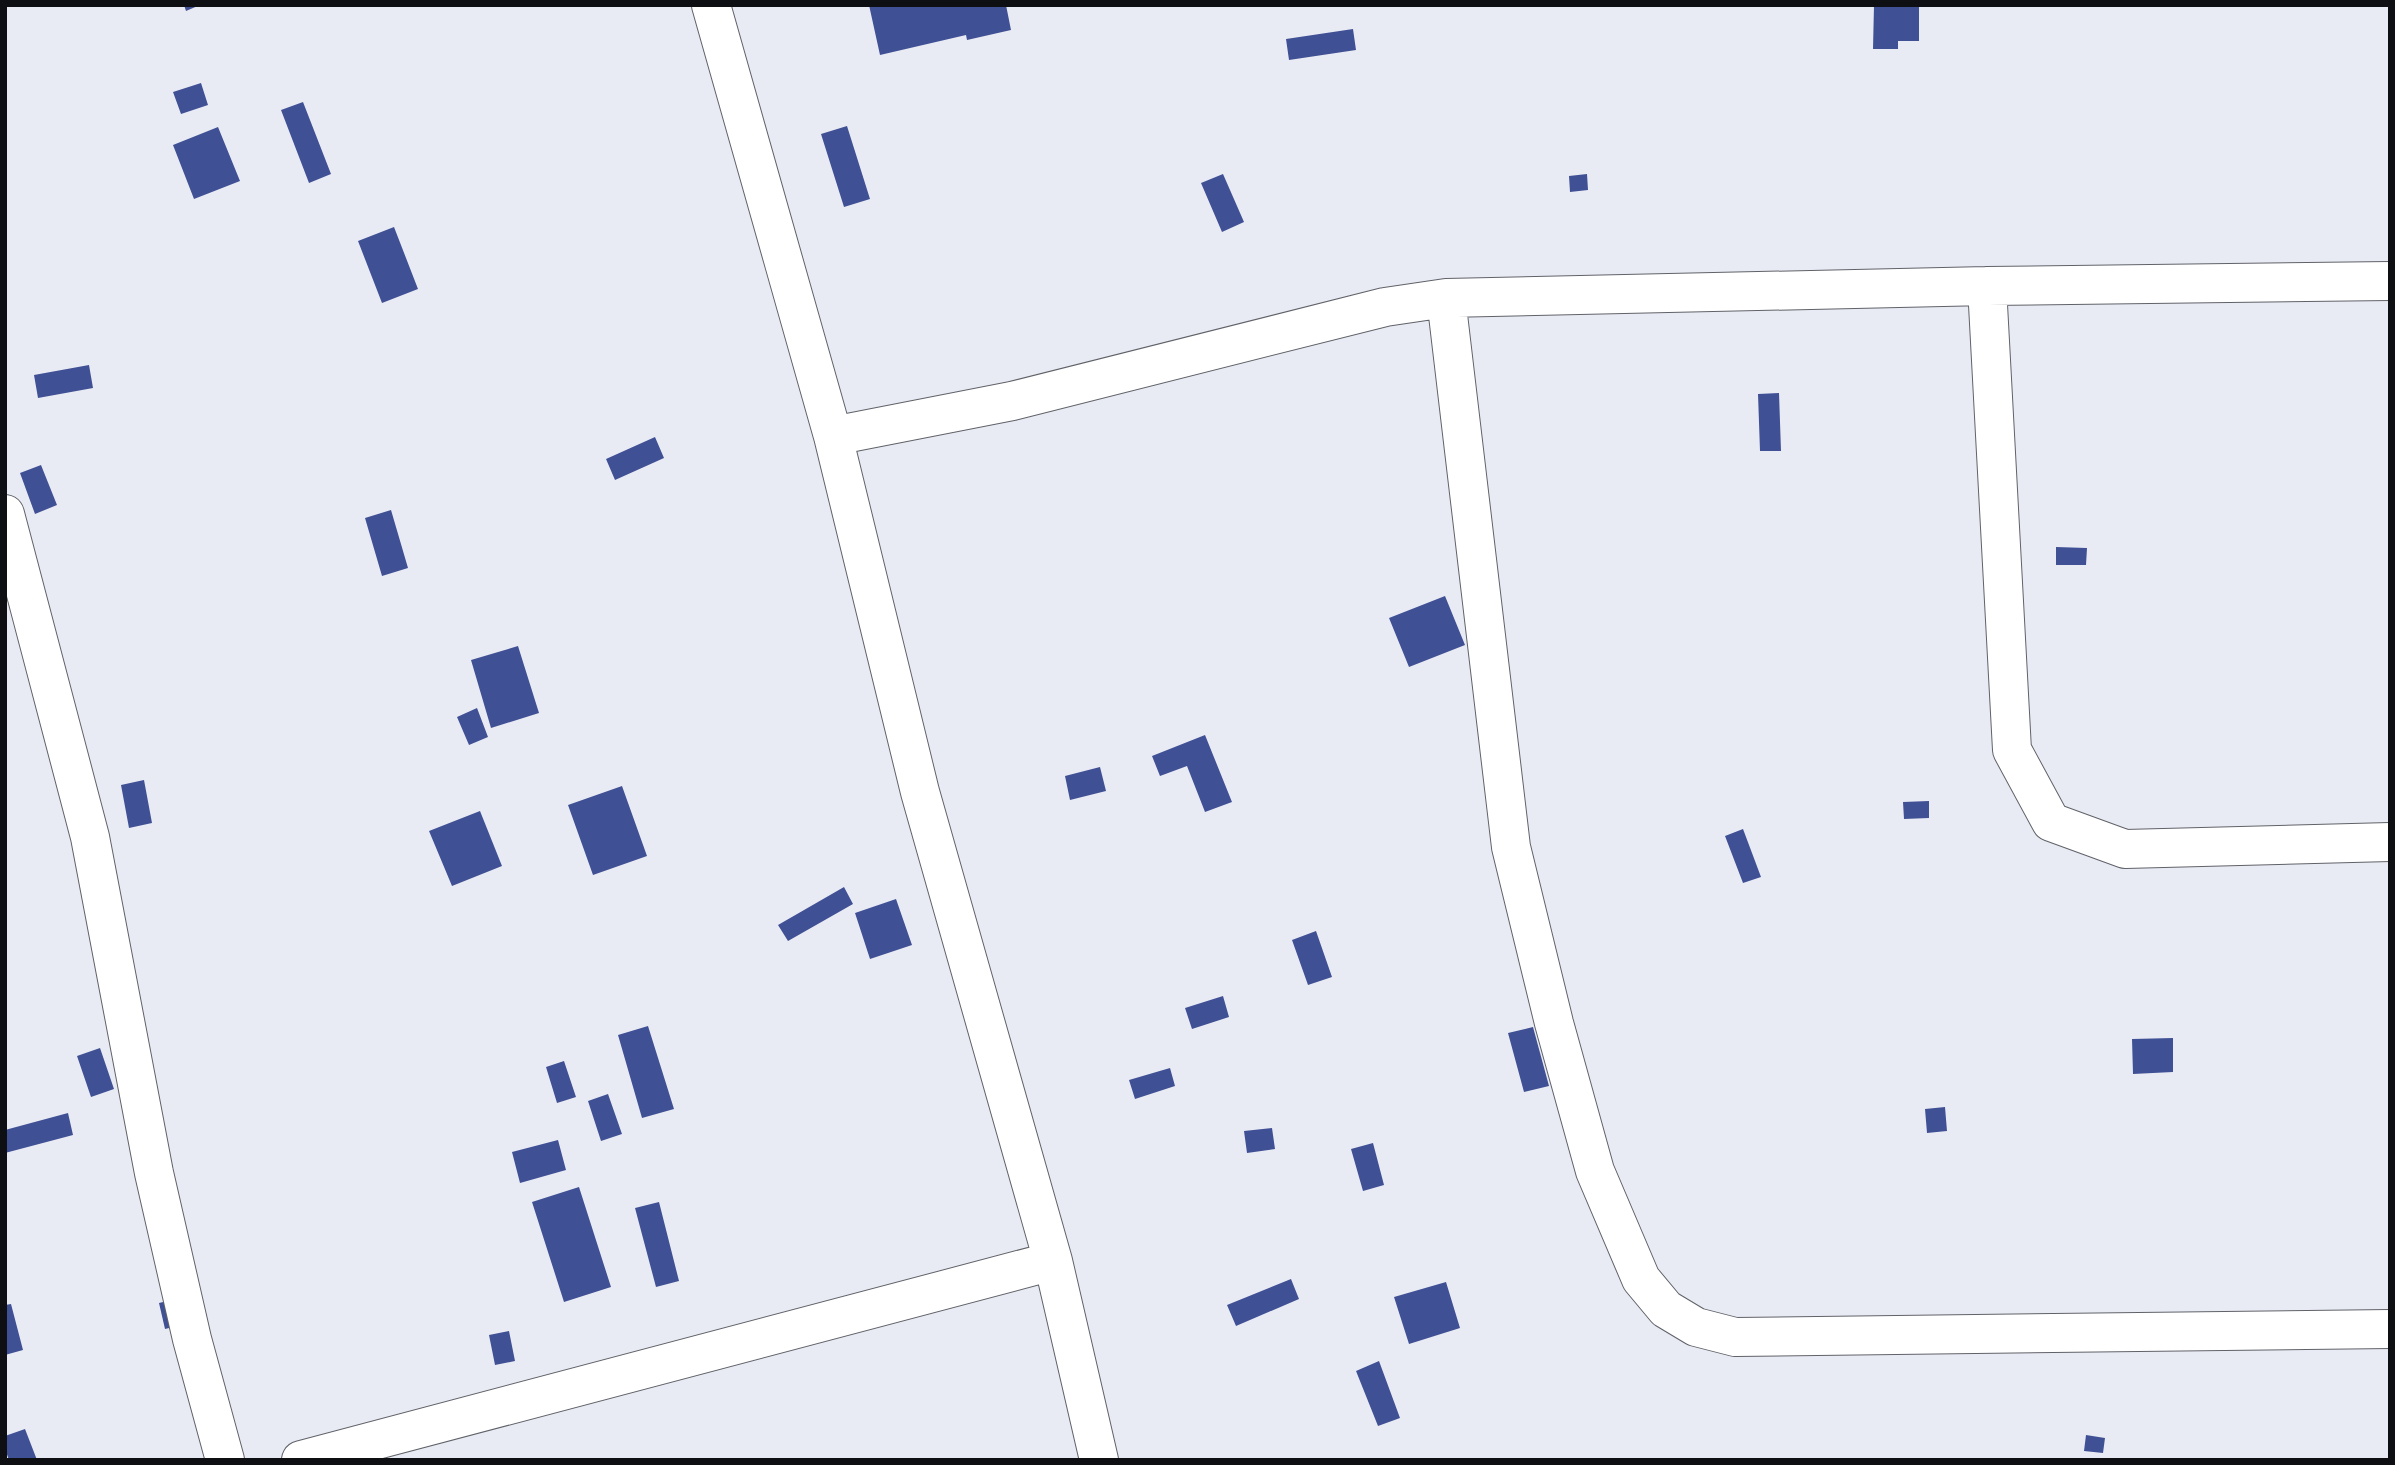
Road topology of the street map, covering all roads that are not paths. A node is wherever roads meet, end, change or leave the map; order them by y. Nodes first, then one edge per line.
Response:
1 (710, 5) edge
2 (2390, 281) edge
3 (1987, 286) junction
4 (1446, 298) junction
5 (833, 436) junction
6 (5, 514) edge
7 (2390, 842) edge
8 (1053, 1261) junction
9 (2390, 1329) edge
10 (225, 1460) edge
11 (301, 1460) edge
12 (1099, 1460) edge

1 - 5 street
2 - 3 street
3 - 4 street
3 - 7 street
4 - 5 street
4 - 9 street
5 - 8 street
6 - 10 street
8 - 11 street
8 - 12 street

